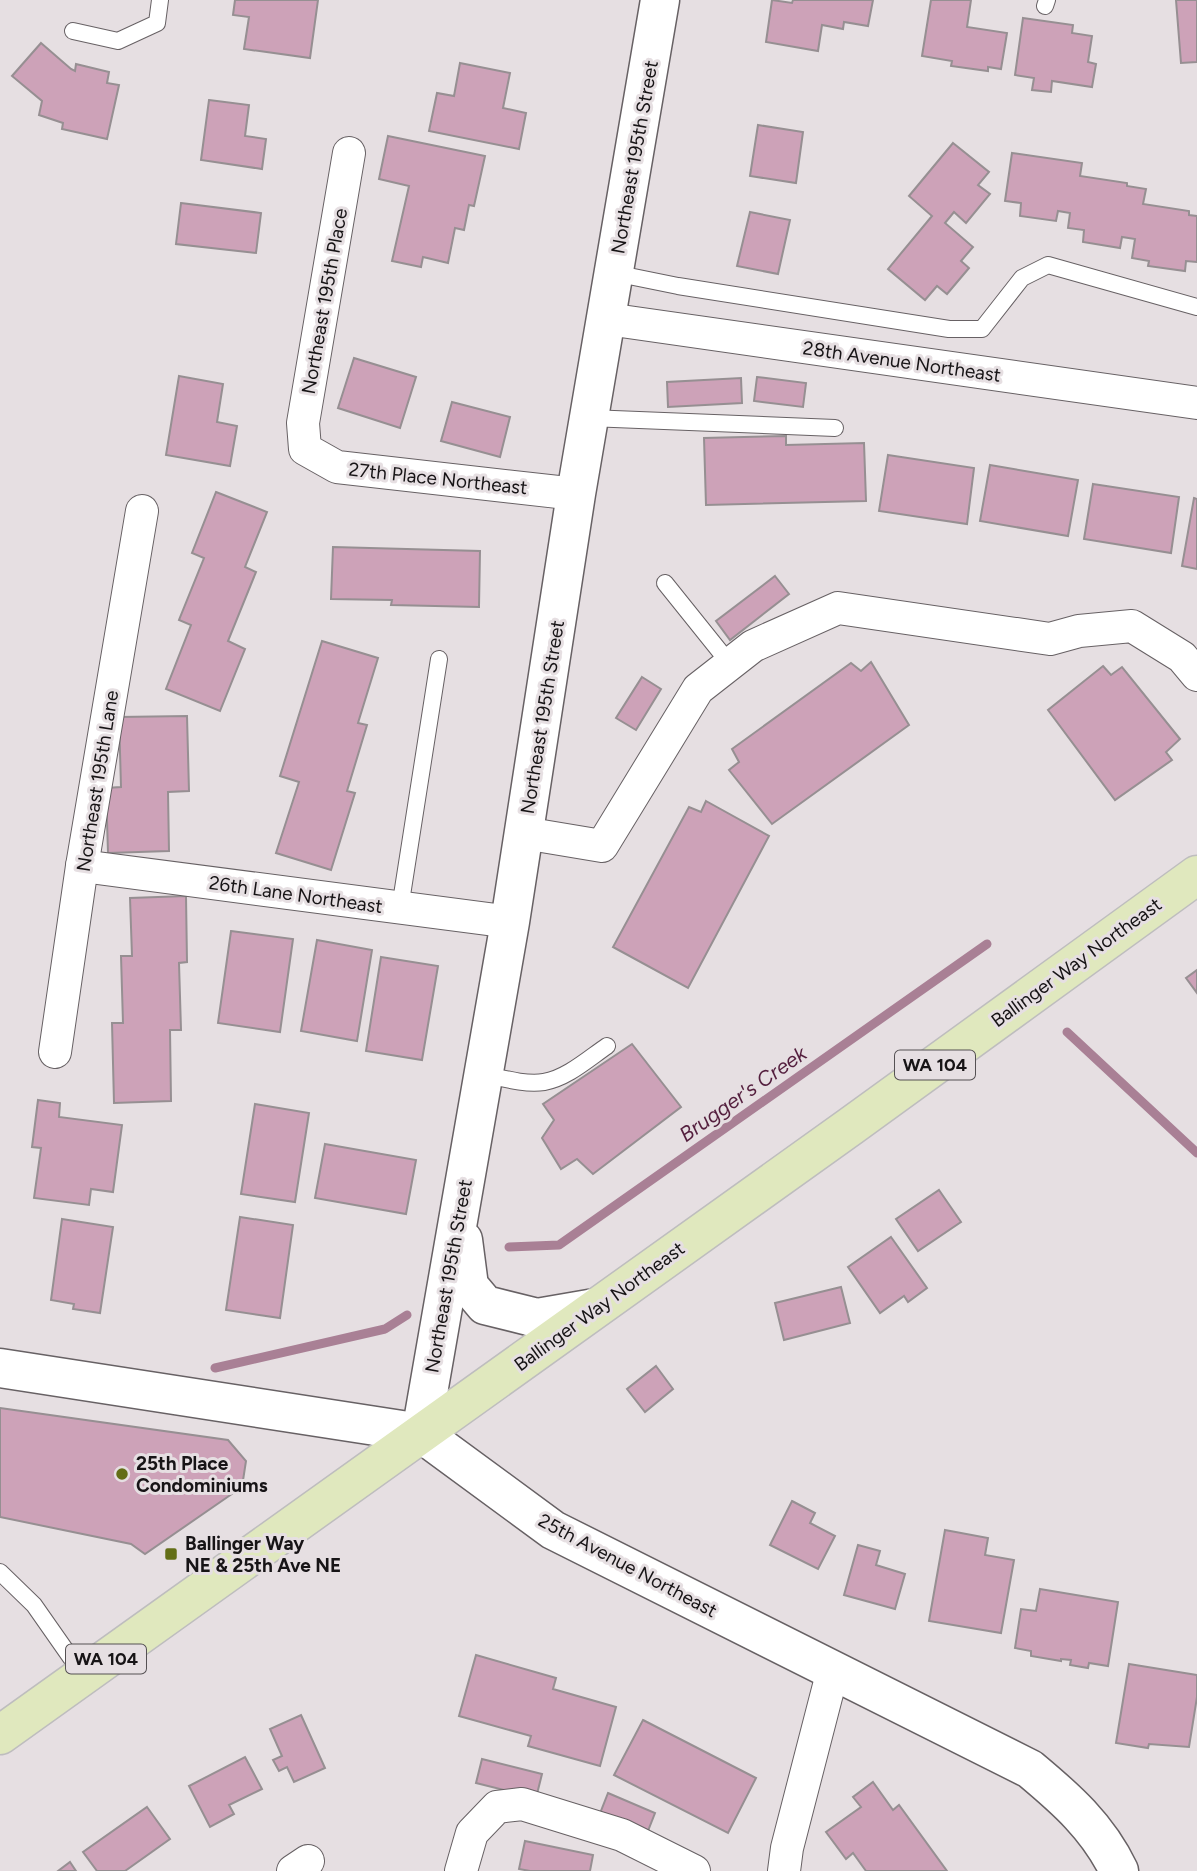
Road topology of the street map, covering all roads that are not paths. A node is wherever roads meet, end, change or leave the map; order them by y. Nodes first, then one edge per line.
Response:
1 (160, 0) edge
2 (660, 0) edge
3 (73, 31) dead end
4 (349, 153) dead end
5 (614, 273) junction
6 (1197, 307) edge
7 (607, 319) junction
8 (1197, 402) edge
9 (589, 418) junction
10 (835, 428) dead end
11 (305, 449) joint
12 (576, 494) junction
13 (142, 511) dead end
14 (665, 583) dead end
15 (439, 659) dead end
16 (730, 664) junction
17 (1197, 675) edge
18 (524, 834) junction
19 (82, 866) junction
20 (1197, 875) edge
21 (400, 908) junction
22 (510, 922) junction
23 (607, 1046) dead end
24 (55, 1052) dead end
25 (483, 1074) junction
26 (460, 1210) junction
27 (595, 1308) junction
28 (0, 1368) edge
29 (421, 1433) junction
30 (0, 1572) edge
31 (833, 1670) junction
32 (83, 1675) junction
33 (0, 1735) edge
34 (461, 1871) edge
35 (694, 1871) edge
36 (784, 1871) edge
37 (1119, 1871) edge

1 - 3 lane
2 - 5 street, Northeast 195th Street
4 - 11 street, Northeast 195th Place
5 - 6 lane
5 - 7 street, Northeast 195th Street
7 - 8 street, 28th Avenue Northeast
7 - 9 street, Northeast 195th Street
9 - 10 lane
9 - 12 street, Northeast 195th Street
11 - 12 street, 27th Place Northeast
12 - 18 street, Northeast 195th Street
13 - 19 street, Northeast 195th Lane
14 - 16 lane
15 - 21 lane
16 - 17 street
16 - 18 street
18 - 22 street, Northeast 195th Street
19 - 21 street, 26th Lane Northeast
19 - 24 street, Northeast 195th Lane
20 - 27 main road, Ballinger Way Northeast / WA 104
21 - 22 street, 26th Lane Northeast
22 - 25 street, Northeast 195th Street
23 - 25 lane
25 - 26 street, Northeast 195th Street
26 - 27 street
26 - 29 street, Northeast 195th Street
27 - 29 main road, Ballinger Way Northeast / WA 104
28 - 29 street, 25th Avenue Northeast
29 - 31 street, 25th Avenue Northeast
29 - 32 main road, Ballinger Way Northeast / WA 104
30 - 32 lane
31 - 36 street
31 - 37 street, 25th Avenue Northeast
32 - 33 main road, Ballinger Way Northeast / WA 104
34 - 35 street

